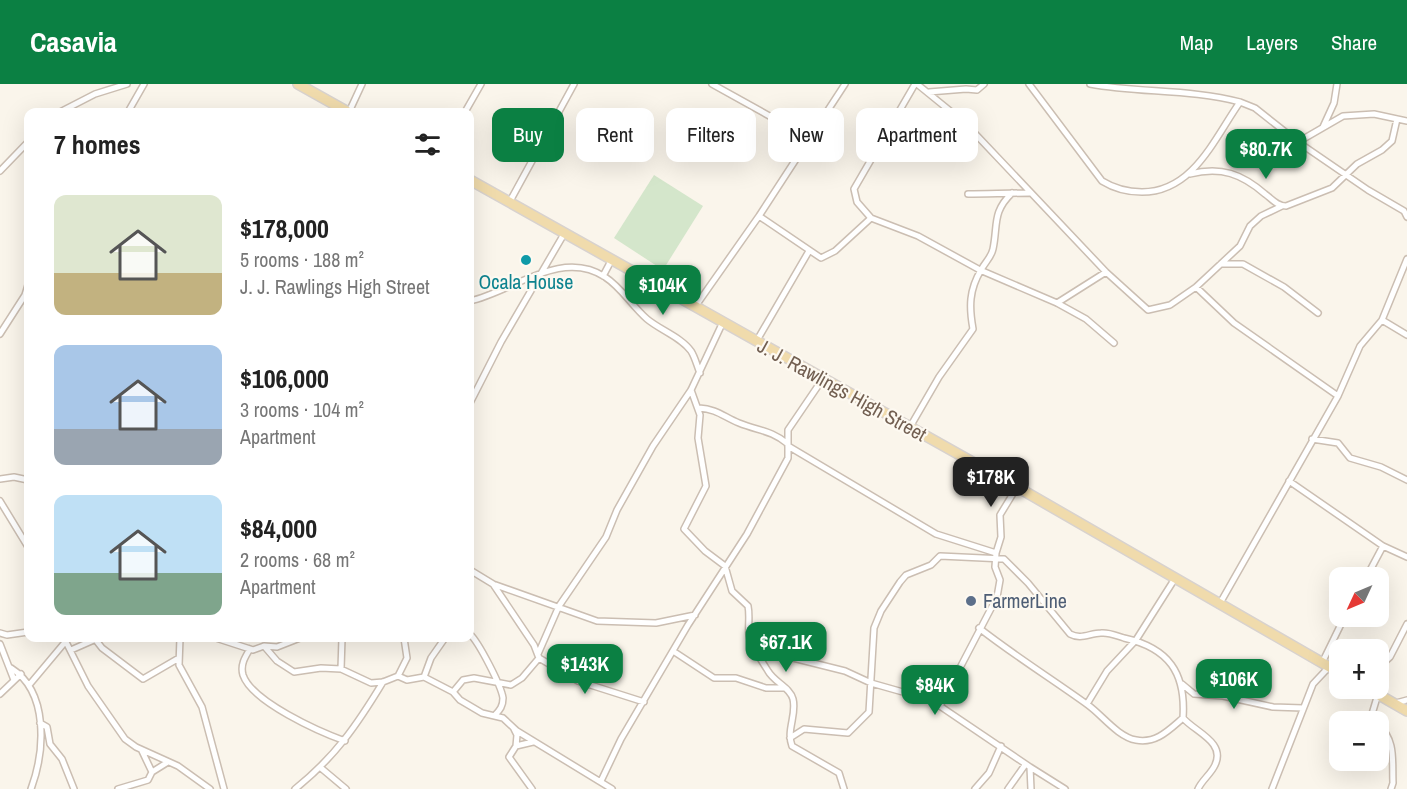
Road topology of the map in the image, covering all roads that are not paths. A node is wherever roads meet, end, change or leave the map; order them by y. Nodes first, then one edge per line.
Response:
1 (127, 84) edge
2 (144, 84) edge
3 (298, 84) edge
4 (362, 84) edge
5 (481, 84) edge
6 (574, 84) edge
7 (714, 84) edge
8 (916, 84) edge
9 (984, 84) edge
10 (1029, 84) edge
11 (1090, 84) edge
12 (1337, 84) edge
13 (841, 85) edge
14 (929, 93) junction
15 (1240, 102) junction
16 (68, 108) edge
17 (130, 108) edge
18 (342, 108) edge
19 (351, 108) edge
20 (467, 108) edge
21 (827, 108) edge
22 (768, 115) edge
23 (1397, 119) junction
24 (1407, 121) edge
25 (1323, 127) junction
26 (1298, 142) junction
27 (24, 146) edge
28 (794, 162) edge
29 (0, 171) edge
30 (1190, 174) junction
31 (1346, 175) junction
32 (474, 182) edge
33 (996, 192) junction
34 (1012, 193) junction
35 (1030, 193) junction
36 (968, 194) dead end
37 (508, 203) junction
38 (1001, 203) junction
39 (1282, 206) junction
40 (759, 216) junction
41 (1407, 217) edge
42 (871, 218) junction
43 (564, 234) junction
44 (809, 250) junction
45 (1407, 259) edge
46 (611, 261) junction
47 (1221, 264) junction
48 (980, 270) junction
49 (542, 272) junction
50 (1106, 272) junction
51 (603, 276) junction
52 (1196, 287) junction
53 (24, 298) edge
54 (474, 300) edge
55 (1057, 303) junction
56 (694, 308) junction
57 (1318, 313) dead end
58 (1382, 320) junction
59 (722, 324) junction
60 (0, 334) edge
61 (1407, 335) edge
62 (756, 342) junction
63 (1114, 343) dead end
64 (700, 373) junction
65 (822, 380) junction
66 (691, 390) junction
67 (474, 396) edge
68 (1338, 396) junction
69 (699, 408) junction
70 (910, 427) junction
71 (1312, 439) junction
72 (788, 445) junction
73 (0, 479) edge
74 (24, 479) edge
75 (1407, 480) edge
76 (1288, 481) junction
77 (1017, 487) junction
78 (0, 501) edge
79 (24, 540) edge
80 (1383, 546) junction
81 (996, 553) junction
82 (1407, 557) edge
83 (995, 560) junction
84 (725, 567) junction
85 (1372, 567) edge
86 (474, 572) edge
87 (1174, 580) junction
88 (494, 584) junction
89 (1219, 605) junction
90 (559, 606) junction
91 (695, 615) junction
92 (1407, 624) edge
93 (1341, 627) edge
94 (980, 628) junction
95 (0, 633) edge
96 (24, 633) edge
97 (7, 635) junction
98 (474, 639) edge
99 (1136, 640) junction
100 (63, 642) edge
101 (67, 642) edge
102 (88, 642) edge
103 (99, 642) edge
104 (180, 642) edge
105 (228, 642) edge
106 (290, 642) edge
107 (342, 642) edge
108 (405, 642) edge
109 (442, 642) edge
110 (752, 644) junction
111 (1, 646) edge
112 (264, 646) junction
113 (250, 649) junction
114 (71, 650) junction
115 (673, 651) junction
116 (538, 656) junction
117 (179, 658) junction
118 (1389, 658) edge
119 (1325, 665) junction
120 (1329, 667) edge
121 (11, 668) junction
122 (341, 669) junction
123 (21, 675) junction
124 (398, 676) junction
125 (424, 677) junction
126 (14, 680) junction
127 (383, 682) junction
128 (371, 683) junction
129 (496, 683) junction
130 (871, 683) junction
131 (1181, 683) junction
132 (30, 684) junction
133 (785, 688) junction
134 (453, 692) junction
135 (0, 694) edge
136 (375, 696) junction
137 (1387, 699) edge
138 (1407, 700) edge
139 (644, 702) junction
140 (1394, 703) junction
141 (1088, 704) junction
142 (940, 706) junction
143 (1303, 708) junction
144 (1407, 711) edge
145 (495, 716) junction
146 (1183, 718) junction
147 (40, 723) junction
148 (792, 724) junction
149 (513, 728) junction
150 (799, 730) junction
151 (1389, 736) edge
152 (790, 738) junction
153 (345, 741) junction
154 (533, 742) junction
155 (516, 746) junction
156 (1001, 746) junction
157 (141, 750) junction
158 (168, 762) junction
159 (1027, 766) junction
160 (321, 768) junction
161 (152, 772) junction
162 (601, 781) junction
163 (1392, 786) edge
164 (31, 789) edge
165 (74, 789) edge
166 (118, 789) edge
167 (210, 789) edge
168 (224, 789) edge
169 (295, 789) edge
170 (346, 789) edge
171 (532, 789) edge
172 (612, 789) edge
173 (844, 789) edge
174 (975, 789) edge
175 (1008, 789) edge
176 (1031, 789) edge
177 (1065, 789) edge
178 (1198, 789) edge
179 (1272, 789) edge
180 (1399, 789) edge

1 - 16 street
2 - 17 street
3 - 18 main road
4 - 19 street
5 - 20 street
6 - 37 street
7 - 22 street
8 - 14 street
8 - 42 street
9 - 14 street
10 - 30 street
11 - 15 street
12 - 25 street
13 - 21 street
14 - 35 street
15 - 26 street
15 - 30 street
23 - 24 street
23 - 25 street
23 - 31 street
25 - 26 street
26 - 31 street
27 - 29 street
28 - 40 street
30 - 39 street
31 - 39 street
31 - 41 street
32 - 37 main road, J. J. Rawlings High Street
33 - 34 street
33 - 36 street
33 - 38 street
34 - 35 street
34 - 38 street
35 - 50 street
37 - 43 main road, J. J. Rawlings High Street
38 - 48 street
39 - 47 street
40 - 44 street
40 - 56 street
42 - 44 street
42 - 48 street
43 - 46 main road, J. J. Rawlings High Street
43 - 49 street
44 - 62 street
45 - 58 street
46 - 51 street
46 - 56 main road, J. J. Rawlings High Street
47 - 52 street
47 - 57 street
48 - 55 street
48 - 70 street
49 - 51 street
49 - 54 street
49 - 67 street
50 - 52 street
50 - 55 street
51 - 64 street
52 - 68 street
53 - 60 street
55 - 63 street
56 - 59 main road, J. J. Rawlings High Street
58 - 61 street
58 - 68 street
59 - 62 main road, J. J. Rawlings High Street
59 - 64 street
62 - 65 main road, J. J. Rawlings High Street
64 - 66 street
65 - 70 main road, J. J. Rawlings High Street
65 - 72 street
66 - 69 street
66 - 90 street
68 - 71 street
69 - 72 street
69 - 84 street
70 - 77 main road, J. J. Rawlings High Street
71 - 75 street
71 - 76 street
72 - 81 street
72 - 84 street
73 - 74 street
76 - 80 street
76 - 89 street
77 - 81 street
77 - 87 main road, J. J. Rawlings High Street
78 - 79 street
80 - 82 street
80 - 85 street
81 - 83 street
83 - 94 street
83 - 99 street
83 - 130 street
84 - 91 street
84 - 110 street
86 - 88 street
87 - 89 main road, J. J. Rawlings High Street
87 - 99 street
88 - 90 street
88 - 116 street
89 - 119 main road, J. J. Rawlings High Street
90 - 91 street
90 - 116 street
91 - 115 street
92 - 118 street
93 - 119 street
94 - 141 street
94 - 142 street
95 - 97 street
96 - 97 street
97 - 111 street
98 - 129 street
99 - 131 street
99 - 141 street
100 - 132 street
101 - 114 street
102 - 114 street
103 - 117 street
104 - 117 street
105 - 113 street
106 - 112 street
107 - 122 street
108 - 124 street
109 - 125 street
110 - 130 street
110 - 133 street
111 - 121 street
112 - 113 street
112 - 122 street
113 - 153 street
114 - 157 street
115 - 133 street
115 - 139 street
116 - 129 street
116 - 139 street
117 - 168 street
119 - 120 main road, J. J. Rawlings High Street
119 - 143 street
121 - 123 street
121 - 126 street
122 - 128 street
123 - 126 street
123 - 132 street
124 - 125 street
124 - 127 street
125 - 134 street
126 - 135 street
127 - 128 street
127 - 136 street
128 - 136 street
129 - 134 street
129 - 145 street
130 - 142 street
130 - 150 street
131 - 143 street
131 - 146 street
132 - 147 street
133 - 148 street
134 - 145 street
136 - 153 street
137 - 140 main road
138 - 140 street
139 - 162 street
140 - 144 main road
141 - 146 street
142 - 156 street
143 - 179 street
145 - 149 street
146 - 178 street
147 - 164 street
147 - 165 street
148 - 150 street
148 - 152 street
149 - 154 street
149 - 155 street
150 - 152 street
151 - 163 street
152 - 173 street
153 - 160 street
154 - 155 street
154 - 162 street
155 - 171 street
156 - 159 street
156 - 174 street
157 - 158 street
157 - 161 street
158 - 161 street
158 - 167 street
159 - 175 street
159 - 176 street
159 - 177 street
160 - 169 street
160 - 170 street
161 - 166 street
162 - 172 street
163 - 180 street

